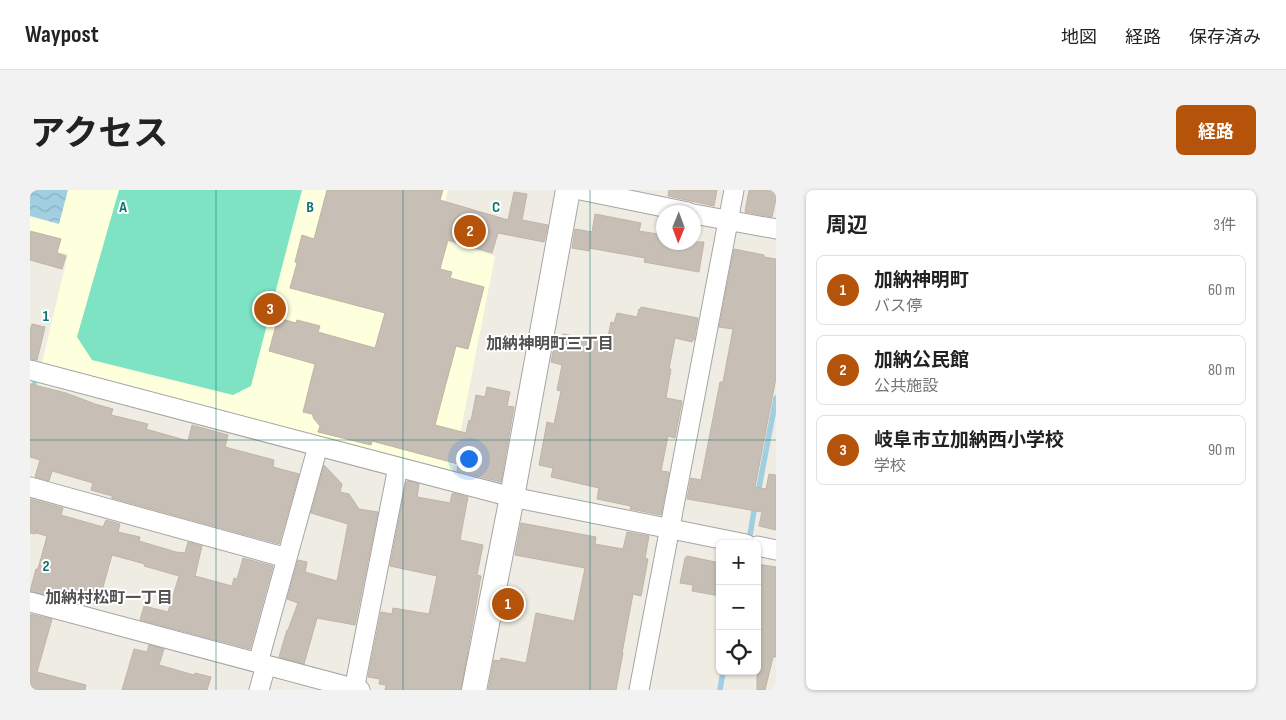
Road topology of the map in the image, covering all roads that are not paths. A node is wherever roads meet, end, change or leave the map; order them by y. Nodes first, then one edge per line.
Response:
1 (568, 190) edge
2 (580, 190) edge
3 (734, 190) edge
4 (656, 205) edge
5 (701, 215) edge
6 (728, 221) junction
7 (776, 229) edge
8 (30, 370) edge
9 (318, 446) junction
10 (398, 467) junction
11 (30, 487) edge
12 (512, 497) junction
13 (669, 529) junction
14 (725, 540) edge
15 (761, 547) edge
16 (776, 550) edge
17 (287, 558) junction
18 (30, 602) edge
19 (262, 664) junction
20 (356, 689) edge
21 (259, 690) edge
22 (474, 690) edge
23 (638, 690) edge

1 - 12 street
2 - 4 street
3 - 6 street
5 - 6 street
6 - 7 street
6 - 13 street
8 - 9 street
9 - 10 street
9 - 17 street
10 - 12 street
10 - 20 street
11 - 17 street
12 - 13 street
12 - 22 street
13 - 14 street
13 - 23 street
15 - 16 street
17 - 19 street
18 - 19 street
19 - 20 street
19 - 21 street

